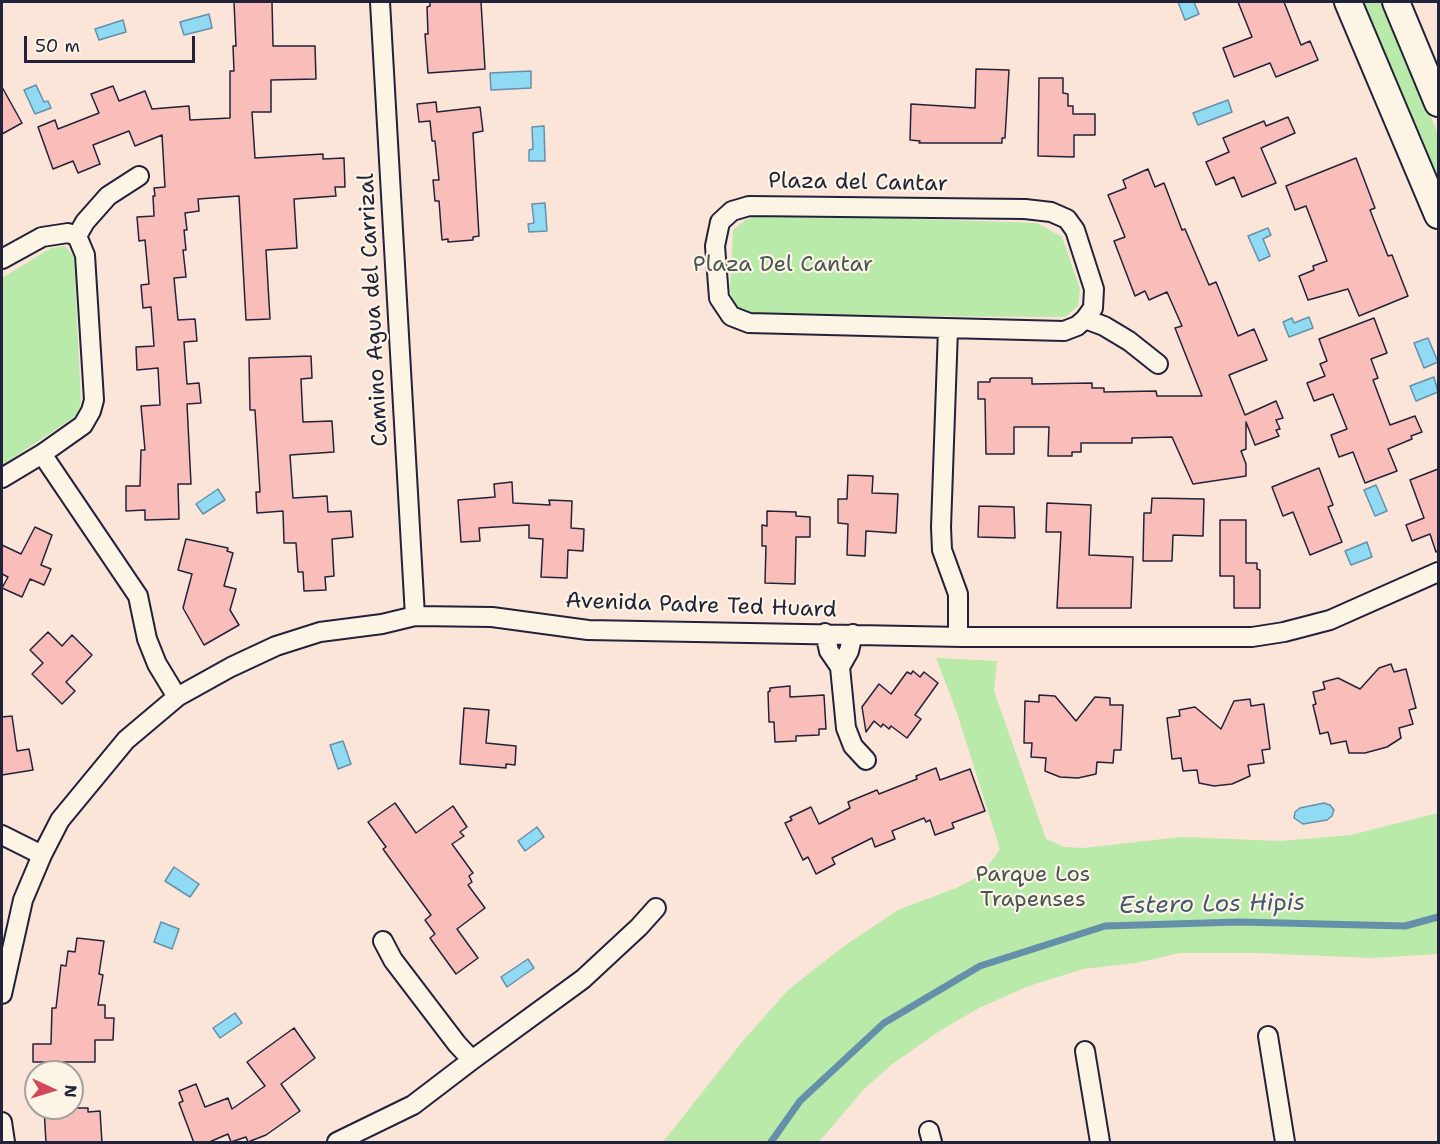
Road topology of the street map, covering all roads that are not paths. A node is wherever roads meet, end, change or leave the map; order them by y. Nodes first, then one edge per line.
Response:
1 (380, 2) edge
2 (1348, 2) edge
3 (1396, 2) edge
4 (1438, 103) edge
5 (139, 176) dead end
6 (1438, 215) edge
7 (77, 237) junction
8 (2, 259) edge
9 (1085, 319) junction
10 (948, 329) junction
11 (1158, 364) dead end
12 (42, 454) junction
13 (2, 477) edge
14 (1438, 572) edge
15 (415, 616) junction
16 (825, 633) junction
17 (853, 634) junction
18 (958, 637) junction
19 (840, 667) junction
20 (177, 697) junction
21 (866, 760) dead end
22 (2, 835) edge
23 (42, 855) junction
24 (657, 908) dead end
25 (383, 942) dead end
26 (2, 994) edge
27 (1268, 1036) dead end
28 (1085, 1051) dead end
29 (472, 1060) junction
30 (2, 1122) edge
31 (5, 1143) edge
32 (337, 1143) edge
33 (1100, 1143) edge
34 (1285, 1143) edge

1 - 15 street, Camino Agua del Carrizal
2 - 6 street
3 - 4 street
5 - 7 street
7 - 8 street
7 - 12 street
9 - 10 street, Plaza del Cantar
9 - 10 street, Plaza del Cantar
9 - 11 street
10 - 18 street
12 - 13 street
12 - 20 street
14 - 18 street, Avenida Padre Ted Huard
15 - 16 street, Avenida Padre Ted Huard
15 - 20 street, Avenida Padre Ted Huard
16 - 17 street, Avenida Padre Ted Huard
16 - 19 street
17 - 18 street, Avenida Padre Ted Huard
17 - 19 street
19 - 21 street
20 - 23 street, Avenida Padre Ted Huard
22 - 23 street
23 - 26 street, Avenida Padre Ted Huard
24 - 29 street
25 - 29 street
27 - 34 street
28 - 33 street
29 - 32 street
30 - 31 street

